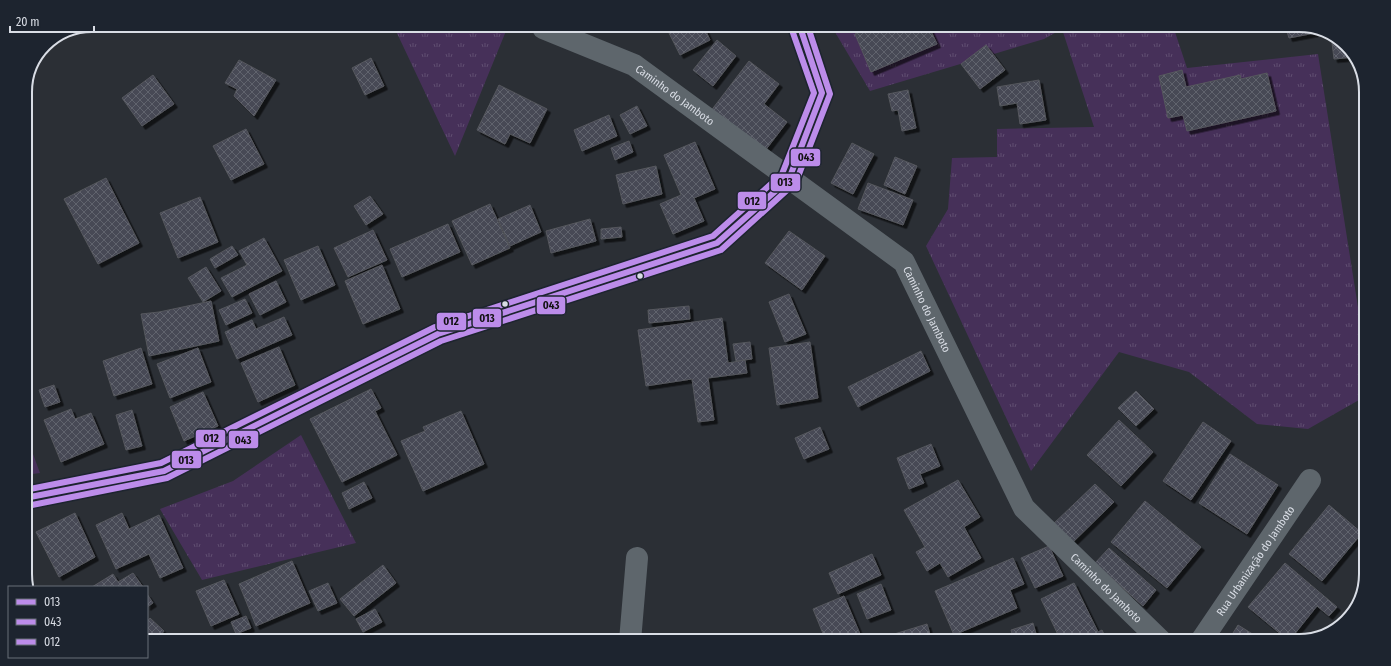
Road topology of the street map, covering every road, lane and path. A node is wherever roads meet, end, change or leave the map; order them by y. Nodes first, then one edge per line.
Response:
1 (553, 32) edge
2 (802, 32) edge
3 (789, 179) junction
4 (1310, 480) dead end
5 (32, 497) edge
6 (637, 558) dead end
7 (631, 634) edge
8 (1153, 634) edge
9 (1206, 634) edge

1 - 3 street, Caminho do Jamboto
2 - 3 main road
3 - 5 main road
3 - 8 street, Caminho do Jamboto
4 - 9 street, Rua Urbanização do Jamboto
6 - 7 street

